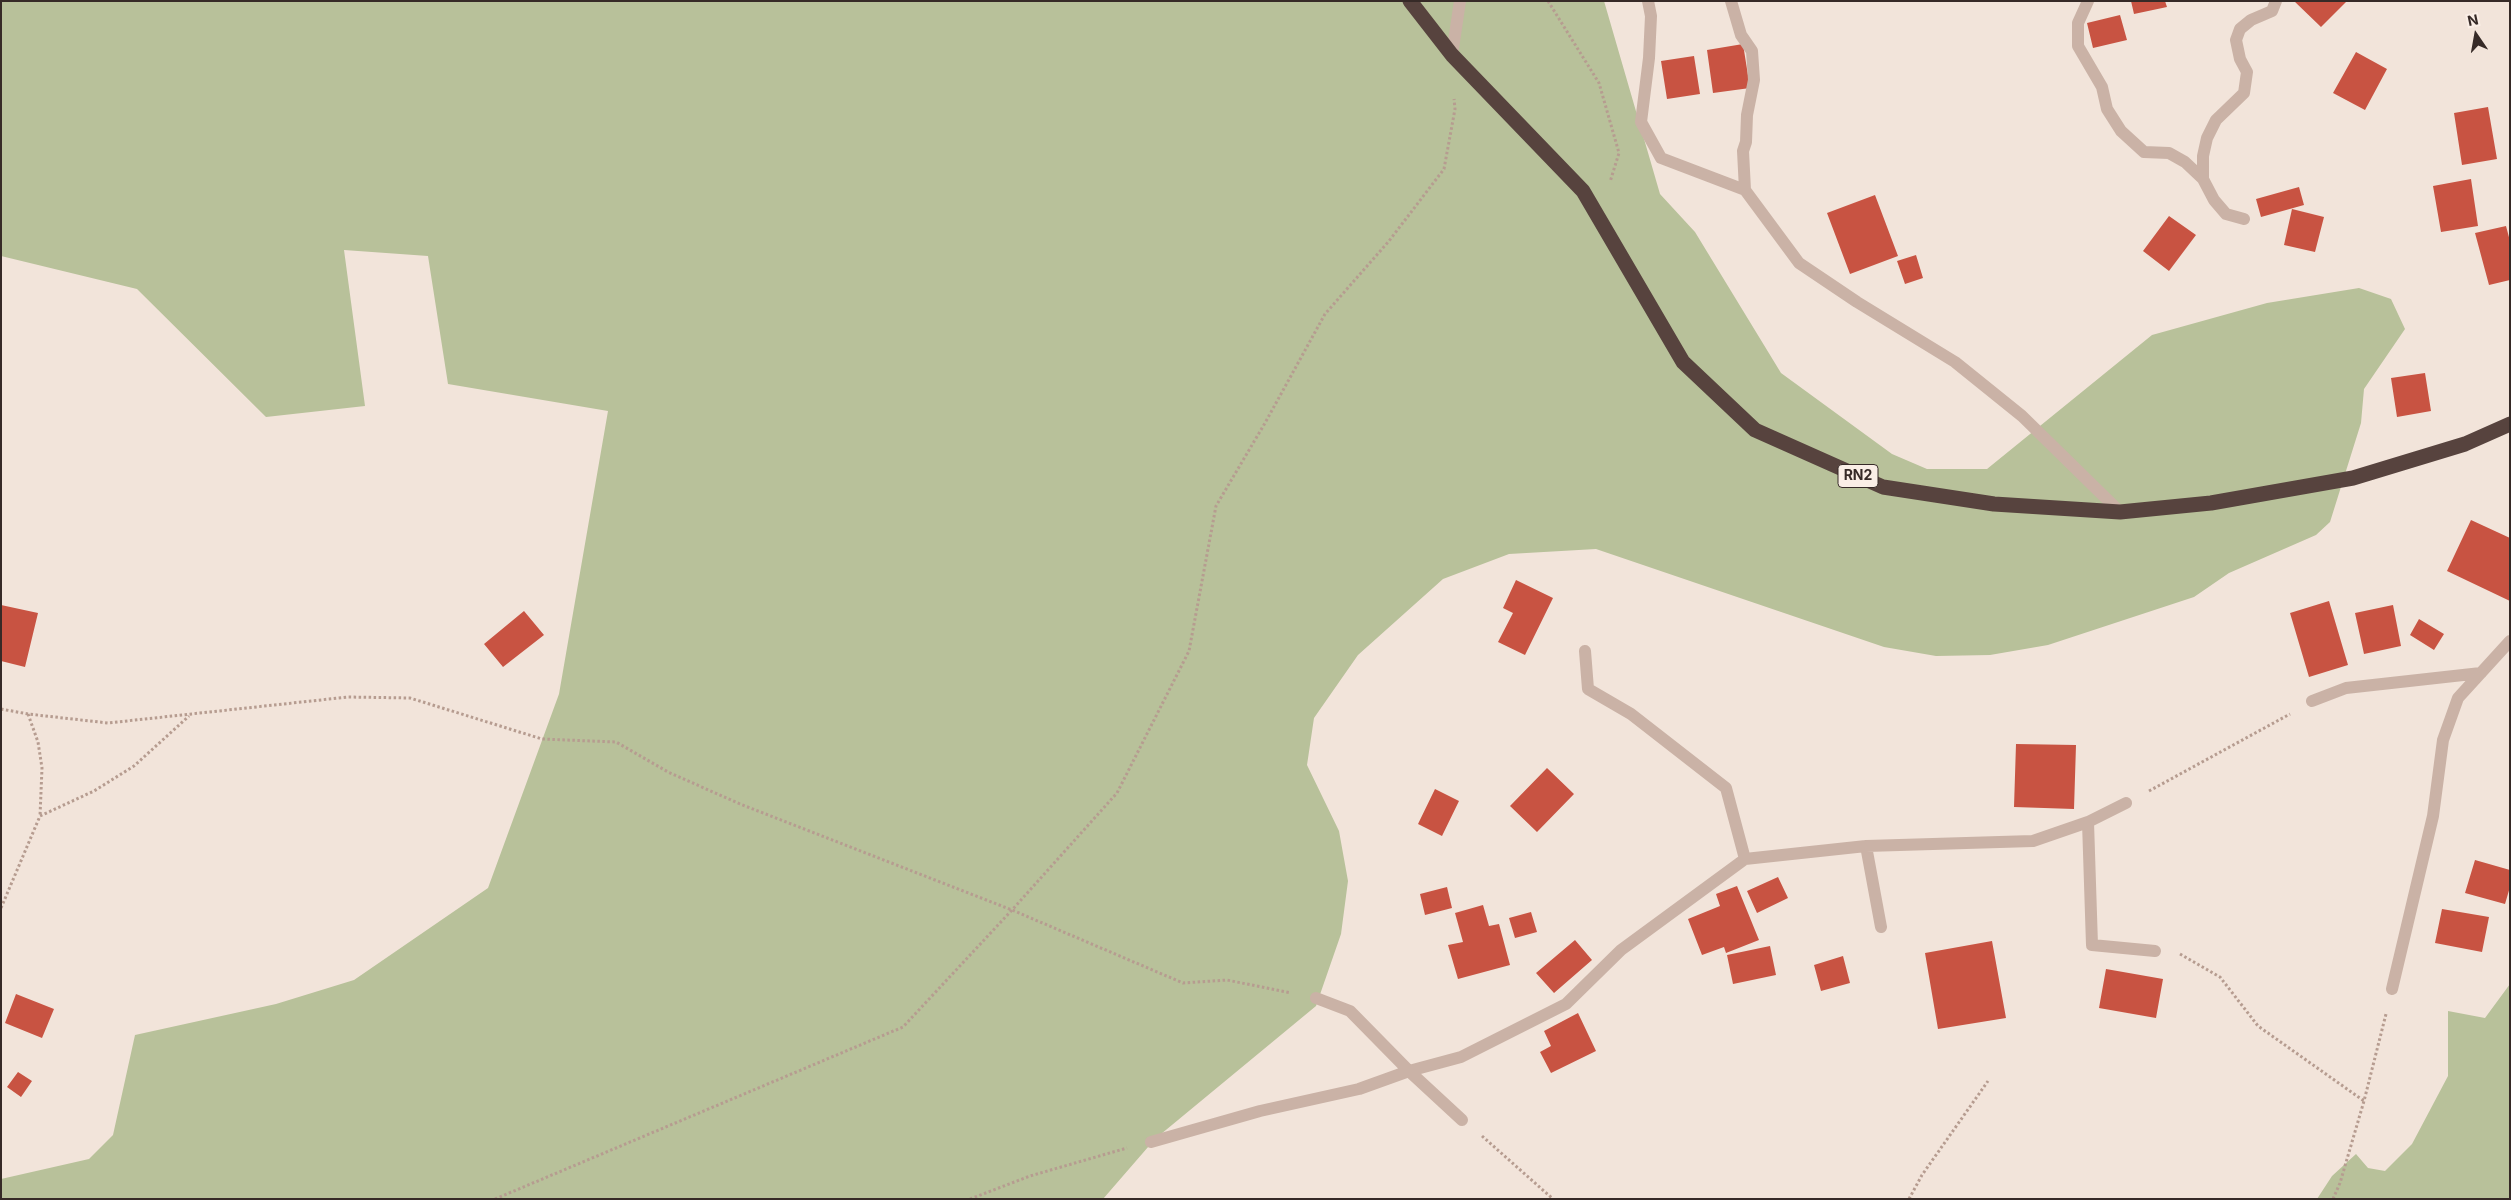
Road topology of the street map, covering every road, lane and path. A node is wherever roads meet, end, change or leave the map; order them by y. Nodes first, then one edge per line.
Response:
1 (1410, 1) edge
2 (1460, 1) edge
3 (1548, 1) edge
4 (1648, 1) edge
5 (1732, 1) edge
6 (2088, 1) edge
7 (2276, 1) edge
8 (1452, 55) junction
9 (2203, 179) junction
10 (1745, 190) junction
11 (1599, 219) junction
12 (2244, 219) dead end
13 (2510, 424) edge
14 (2120, 512) junction
15 (2510, 641) edge
16 (1585, 650) dead end
17 (2480, 673) junction
18 (2312, 701) joint
19 (1, 709) edge
20 (28, 714) junction
21 (190, 715) junction
22 (2126, 803) joint
23 (40, 816) junction
24 (2088, 822) junction
25 (1866, 846) junction
26 (1745, 858) junction
27 (1, 908) edge
28 (1012, 910) junction
29 (1881, 927) dead end
30 (2155, 951) joint
31 (2392, 989) joint
32 (1316, 998) joint
33 (1409, 1071) junction
34 (1988, 1081) dead end
35 (2364, 1101) junction
36 (1462, 1120) joint
37 (1150, 1142) joint
38 (495, 1199) edge
39 (970, 1199) edge
40 (1553, 1199) edge
41 (1909, 1199) edge
42 (2333, 1199) edge

1 - 8 highway, RN2
2 - 8 street
3 - 11 path
4 - 10 street
5 - 10 street
6 - 9 street
7 - 9 street
8 - 11 highway, RN2
8 - 28 path
9 - 12 street
10 - 14 street
11 - 14 highway, RN2
13 - 14 highway, RN2
15 - 17 street
16 - 26 street
17 - 18 street
17 - 31 street
18 - 22 path
19 - 20 path
20 - 21 path
20 - 23 path
21 - 23 path
21 - 28 path
22 - 24 street
23 - 27 path
24 - 25 street
24 - 30 street
25 - 26 street
25 - 29 street
26 - 33 street
28 - 32 path
28 - 38 path
30 - 35 path
31 - 35 path
32 - 33 street
33 - 36 street
33 - 37 street
34 - 41 path
35 - 42 path
36 - 40 path
37 - 39 path

